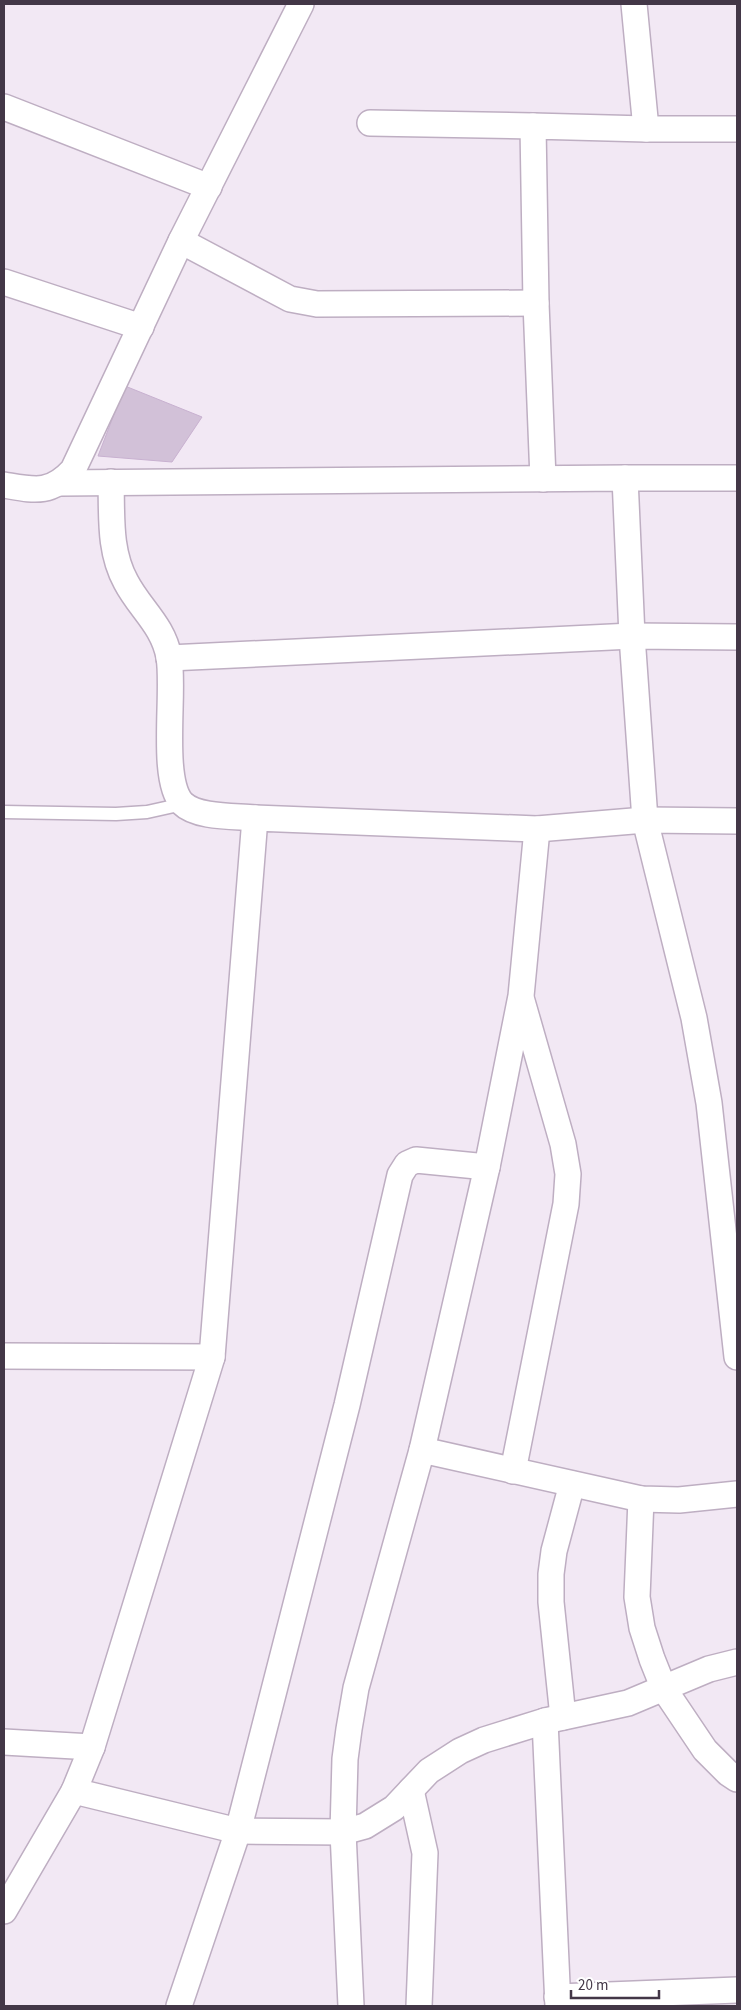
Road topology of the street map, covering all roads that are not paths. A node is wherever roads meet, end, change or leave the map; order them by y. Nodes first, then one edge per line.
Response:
1 (301, 4) edge
2 (634, 4) edge
3 (4, 108) edge
4 (370, 123) dead end
5 (533, 126) junction
6 (646, 129) junction
7 (737, 129) edge
8 (209, 187) junction
9 (181, 241) junction
10 (4, 282) edge
11 (536, 303) junction
12 (141, 327) junction
13 (625, 478) junction
14 (737, 478) edge
15 (543, 479) junction
16 (111, 482) junction
17 (61, 483) junction
18 (4, 485) edge
19 (632, 636) junction
20 (737, 637) edge
21 (169, 658) junction
22 (183, 804) junction
23 (4, 812) edge
24 (255, 818) junction
25 (645, 820) junction
26 (737, 821) edge
27 (537, 829) junction
28 (521, 996) junction
29 (487, 1167) junction
30 (735, 1307) edge
31 (4, 1356) edge
32 (212, 1357) junction
33 (737, 1358) edge
34 (422, 1450) junction
35 (513, 1471) junction
36 (572, 1484) junction
37 (737, 1494) edge
38 (641, 1499) junction
39 (737, 1662) edge
40 (664, 1689) junction
41 (554, 1719) junction
42 (4, 1742) edge
43 (92, 1747) junction
44 (737, 1779) edge
45 (411, 1790) junction
46 (74, 1791) junction
47 (238, 1831) junction
48 (342, 1832) junction
49 (4, 1911) edge
50 (737, 1990) edge
51 (558, 2002) edge
52 (179, 2006) edge
53 (351, 2006) edge
54 (420, 2006) edge

1 - 8 street
2 - 6 street
3 - 8 street
4 - 5 street
5 - 6 street
5 - 11 street
6 - 7 street
8 - 9 street
9 - 11 street
9 - 12 street
10 - 12 street
11 - 15 street
12 - 17 street
13 - 14 street
13 - 15 street
13 - 19 street
15 - 16 street
16 - 17 street
16 - 21 street
17 - 18 street
19 - 20 street
19 - 21 street
19 - 25 street
21 - 22 street
22 - 23 lane
22 - 24 street
24 - 27 street
24 - 32 street
25 - 26 street
25 - 27 street
25 - 30 street
27 - 28 street
28 - 29 street
28 - 35 street
29 - 34 street
29 - 47 street
30 - 33 street
31 - 32 street
32 - 43 street
34 - 35 street
34 - 48 street
35 - 36 street
36 - 38 street
36 - 41 street
37 - 38 street
38 - 40 street
39 - 40 street
40 - 41 street
40 - 44 street
41 - 45 street
41 - 51 street
42 - 43 street
43 - 46 street
45 - 48 street
45 - 54 street
46 - 47 street
46 - 49 street
47 - 48 street
47 - 52 street
48 - 53 street
50 - 51 street

